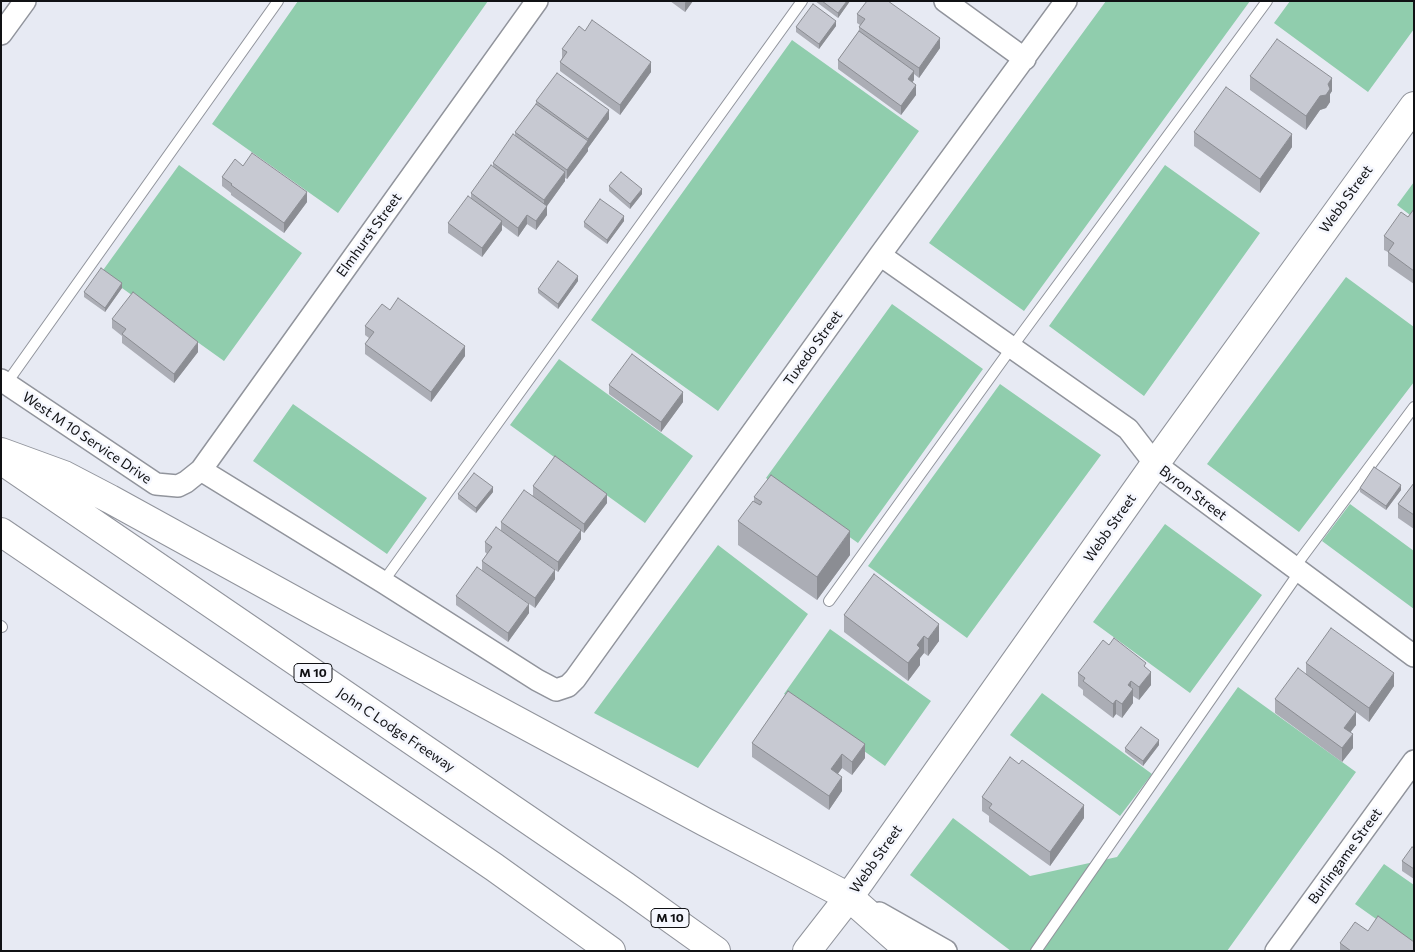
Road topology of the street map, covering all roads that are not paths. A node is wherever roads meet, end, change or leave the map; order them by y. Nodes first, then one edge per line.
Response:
1 (25, 1) edge
2 (278, 1) edge
3 (537, 1) edge
4 (802, 1) edge
5 (945, 1) edge
6 (1066, 1) edge
7 (1267, 1) edge
8 (1, 34) edge
9 (1025, 58) junction
10 (1414, 106) edge
11 (880, 255) junction
12 (1012, 347) junction
13 (3, 382) edge
14 (1414, 407) edge
15 (1, 452) edge
16 (1, 461) edge
17 (1155, 464) junction
18 (202, 470) junction
19 (1, 532) edge
20 (1297, 569) junction
21 (383, 582) junction
22 (829, 601) dead end
23 (1414, 656) edge
24 (1414, 761) edge
25 (849, 897) junction
26 (611, 951) edge
27 (716, 951) edge
28 (807, 951) edge
29 (910, 951) edge
30 (946, 951) edge
31 (1036, 951) edge
32 (1276, 951) edge

1 - 8 street
2 - 13 lane
3 - 18 street, Elmhurst Street
4 - 21 lane
5 - 9 street
6 - 9 street, Tuxedo Street
7 - 12 lane
9 - 11 street, Tuxedo Street
10 - 17 main road, Webb Street
11 - 12 street, Byron Street
11 - 21 street, Tuxedo Street
12 - 17 street, Byron Street
12 - 22 lane
13 - 18 street, West M 10 Service Drive
14 - 20 lane
15 - 25 main road
16 - 27 main road, John C Lodge Freeway / M 10
17 - 20 street, Byron Street
17 - 25 main road, Webb Street
18 - 21 street
19 - 26 main road
20 - 23 street, Byron Street
20 - 31 lane
24 - 32 street, Burlingame Street
25 - 28 main road, Webb Street
25 - 29 main road
25 - 30 street

